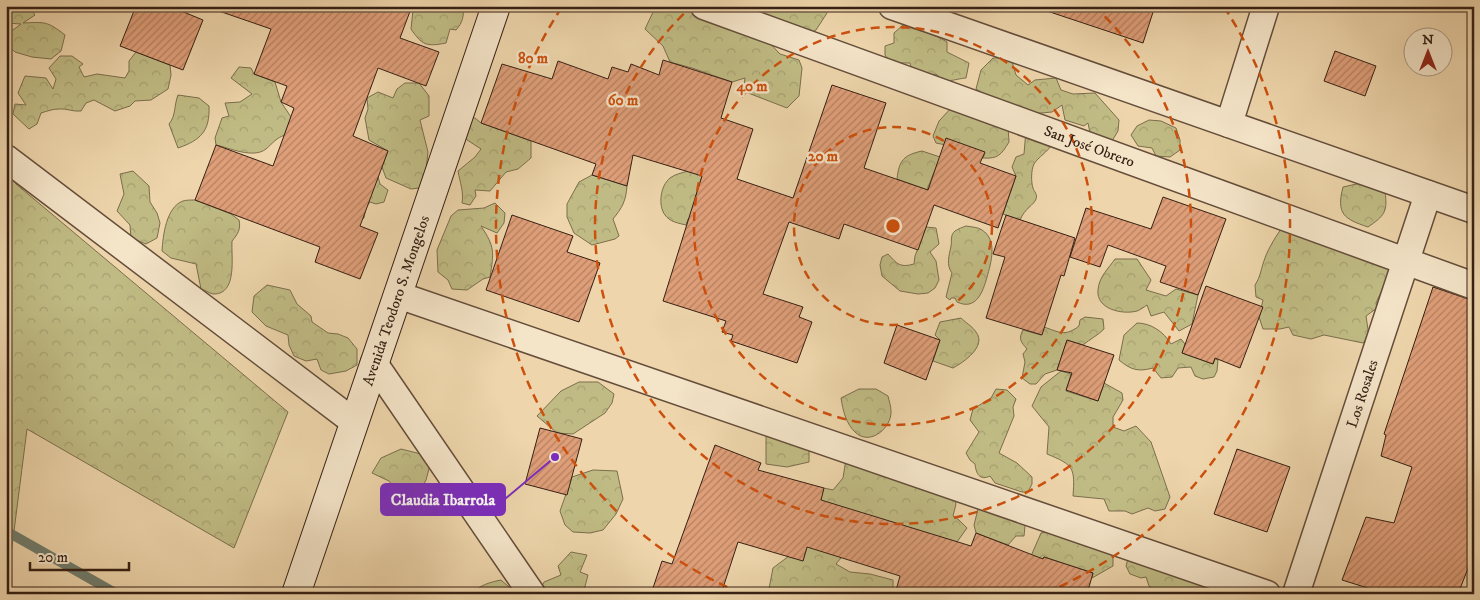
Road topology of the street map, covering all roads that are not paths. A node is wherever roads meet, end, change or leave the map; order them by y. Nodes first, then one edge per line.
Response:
1 (496, 6) edge
2 (704, 6) edge
3 (892, 6) edge
4 (1266, 6) edge
5 (1230, 124) junction
6 (6, 158) edge
7 (1428, 194) junction
8 (1474, 210) edge
9 (1407, 262) junction
10 (1474, 286) edge
11 (398, 295) junction
12 (374, 364) junction
13 (354, 422) junction
14 (296, 594) edge
15 (532, 594) edge
16 (1267, 594) edge
17 (1296, 594) edge

1 - 11 street, Avenida Teodoro S. Mongelos
2 - 9 street, San José Obrero
3 - 5 street
4 - 5 street
5 - 7 street
6 - 13 street
7 - 8 street
7 - 9 street, Los Rosales
9 - 10 street, San José Obrero
9 - 17 street, Los Rosales
11 - 12 street, Avenida Teodoro S. Mongelos
11 - 16 street
12 - 13 street, Avenida Teodoro S. Mongelos
12 - 15 street
13 - 14 street, Avenida Teodoro S. Mongelos

